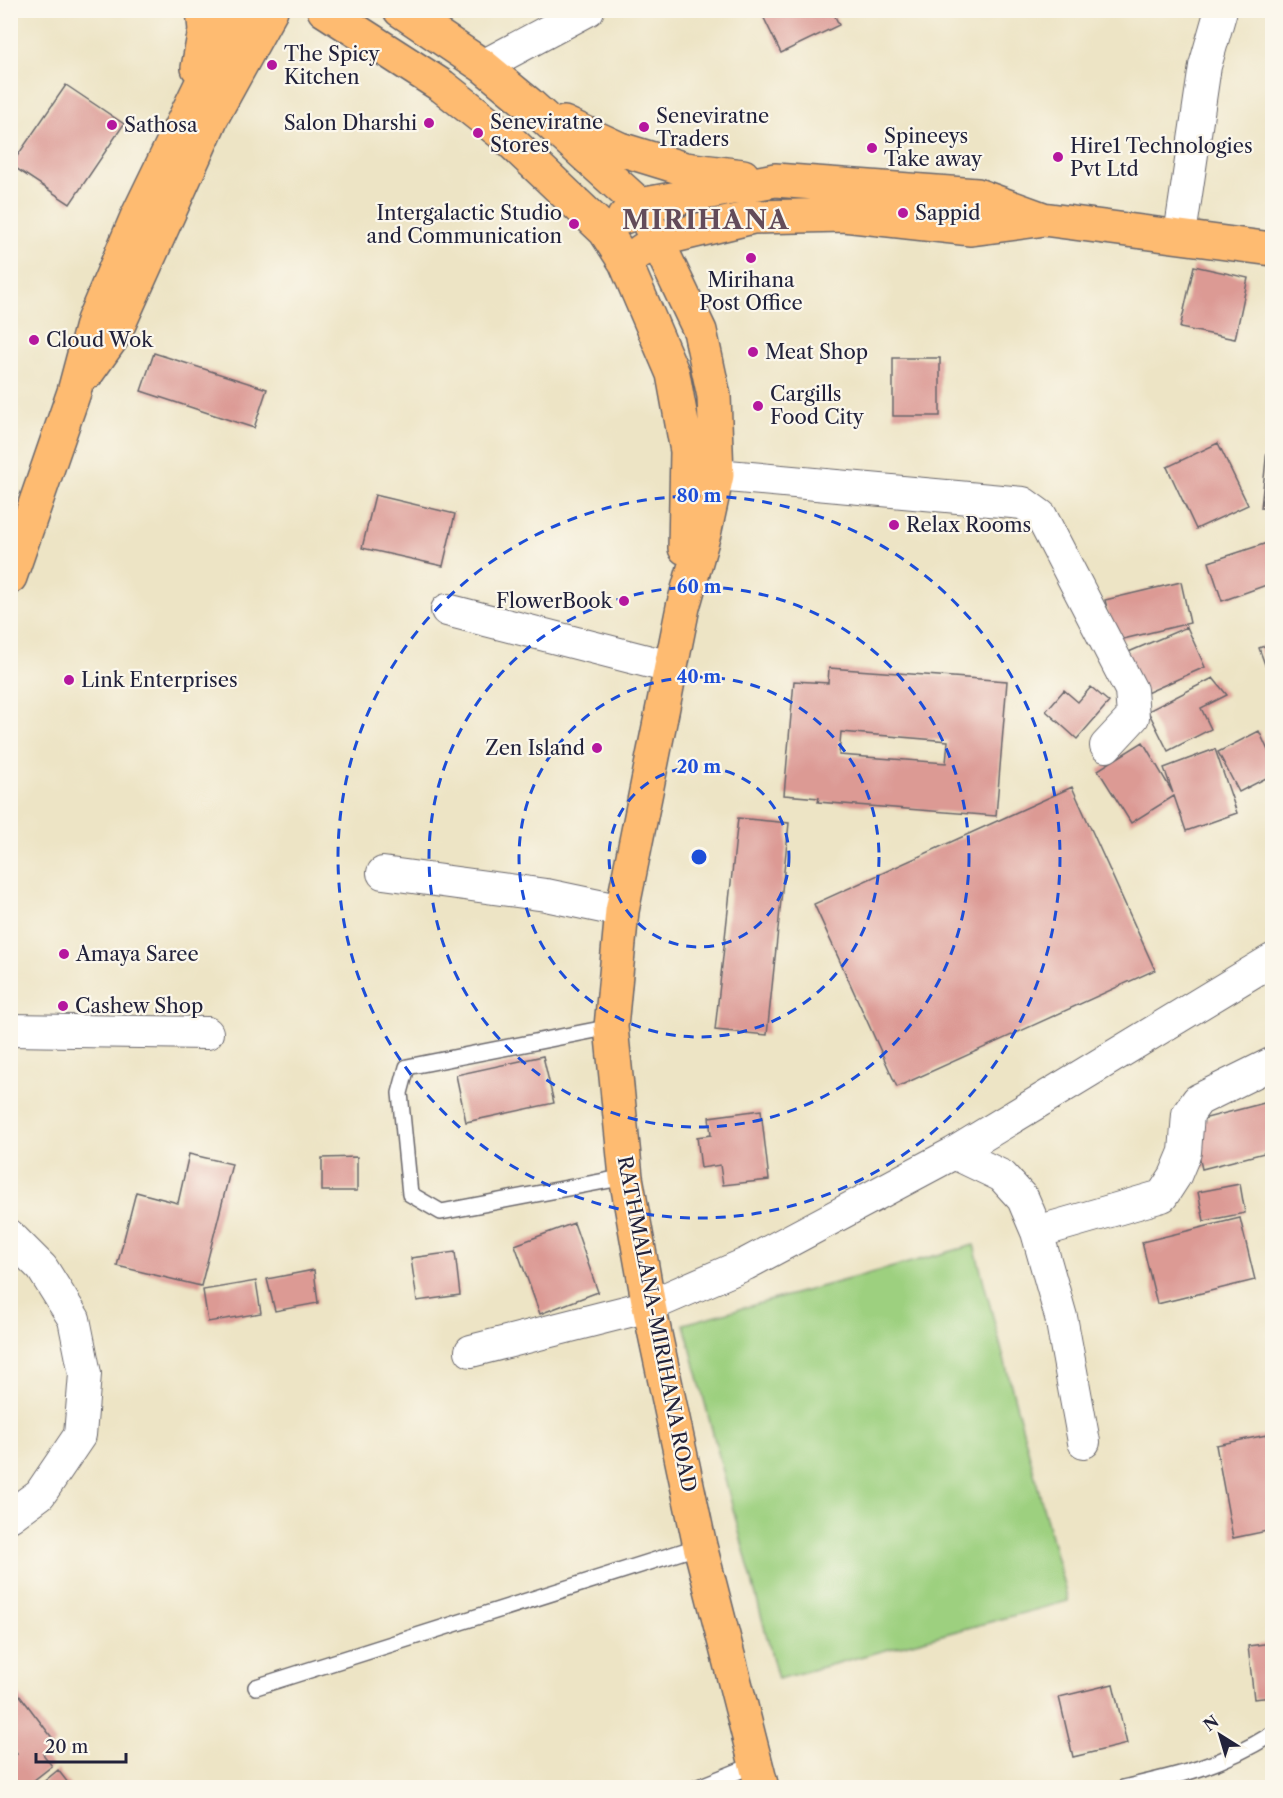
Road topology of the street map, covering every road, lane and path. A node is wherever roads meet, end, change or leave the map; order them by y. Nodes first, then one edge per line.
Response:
1 (203, 10) edge
2 (237, 10) edge
3 (271, 10) edge
4 (324, 10) edge
5 (400, 10) edge
6 (588, 10) edge
7 (1221, 10) edge
8 (483, 66) junction
9 (193, 98) junction
10 (538, 112) junction
11 (775, 180) junction
12 (640, 206) junction
13 (1043, 219) junction
14 (605, 231) junction
15 (1180, 235) junction
16 (658, 240) junction
17 (1272, 249) edge
18 (625, 262) junction
19 (74, 392) junction
20 (717, 475) junction
21 (11, 575) edge
22 (683, 607) junction
23 (447, 610) dead end
24 (670, 667) junction
25 (1106, 746) dead end
26 (384, 873) dead end
27 (622, 911) junction
28 (1272, 960) edge
29 (611, 1027) junction
30 (10, 1030) edge
31 (207, 1033) dead end
32 (1271, 1064) edge
33 (954, 1153) junction
34 (626, 1177) junction
35 (1037, 1232) junction
36 (10, 1236) edge
37 (649, 1306) junction
38 (471, 1351) dead end
39 (1084, 1442) dead end
40 (10, 1516) edge
41 (700, 1546) junction
42 (256, 1687) dead end
43 (1272, 1734) edge
44 (759, 1776) edge
45 (696, 1788) edge
46 (1123, 1788) edge

1 - 9 main road
2 - 9 main road
3 - 19 main road
4 - 14 main road, RATHMALANA-MIRIHANA ROAD
5 - 8 main road
6 - 8 street
7 - 15 street
8 - 10 main road
9 - 19 main road
10 - 11 main road
10 - 12 main road, RATHMALANA-MIRIHANA ROAD
11 - 12 main road
11 - 13 main road
12 - 14 main road
12 - 16 main road, RATHMALANA-MIRIHANA ROAD
13 - 15 main road
13 - 16 main road
14 - 18 main road, RATHMALANA-MIRIHANA ROAD
15 - 17 main road
16 - 18 main road
16 - 20 main road, RATHMALANA-MIRIHANA ROAD
18 - 22 main road, RATHMALANA-MIRIHANA ROAD
19 - 21 main road
20 - 22 main road, RATHMALANA-MIRIHANA ROAD
20 - 25 street
22 - 24 main road, RATHMALANA-MIRIHANA ROAD
23 - 24 street
24 - 27 main road, RATHMALANA-MIRIHANA ROAD
26 - 27 street
27 - 29 main road, RATHMALANA-MIRIHANA ROAD
28 - 33 street
29 - 34 main road, RATHMALANA-MIRIHANA ROAD
29 - 34 lane
30 - 31 street
32 - 35 street
33 - 35 street
33 - 37 street
34 - 37 main road, RATHMALANA-MIRIHANA ROAD
35 - 39 street
36 - 40 street
37 - 38 street
37 - 41 main road, RATHMALANA-MIRIHANA ROAD
41 - 42 lane
41 - 44 main road, RATHMALANA-MIRIHANA ROAD
43 - 46 lane
44 - 45 lane

